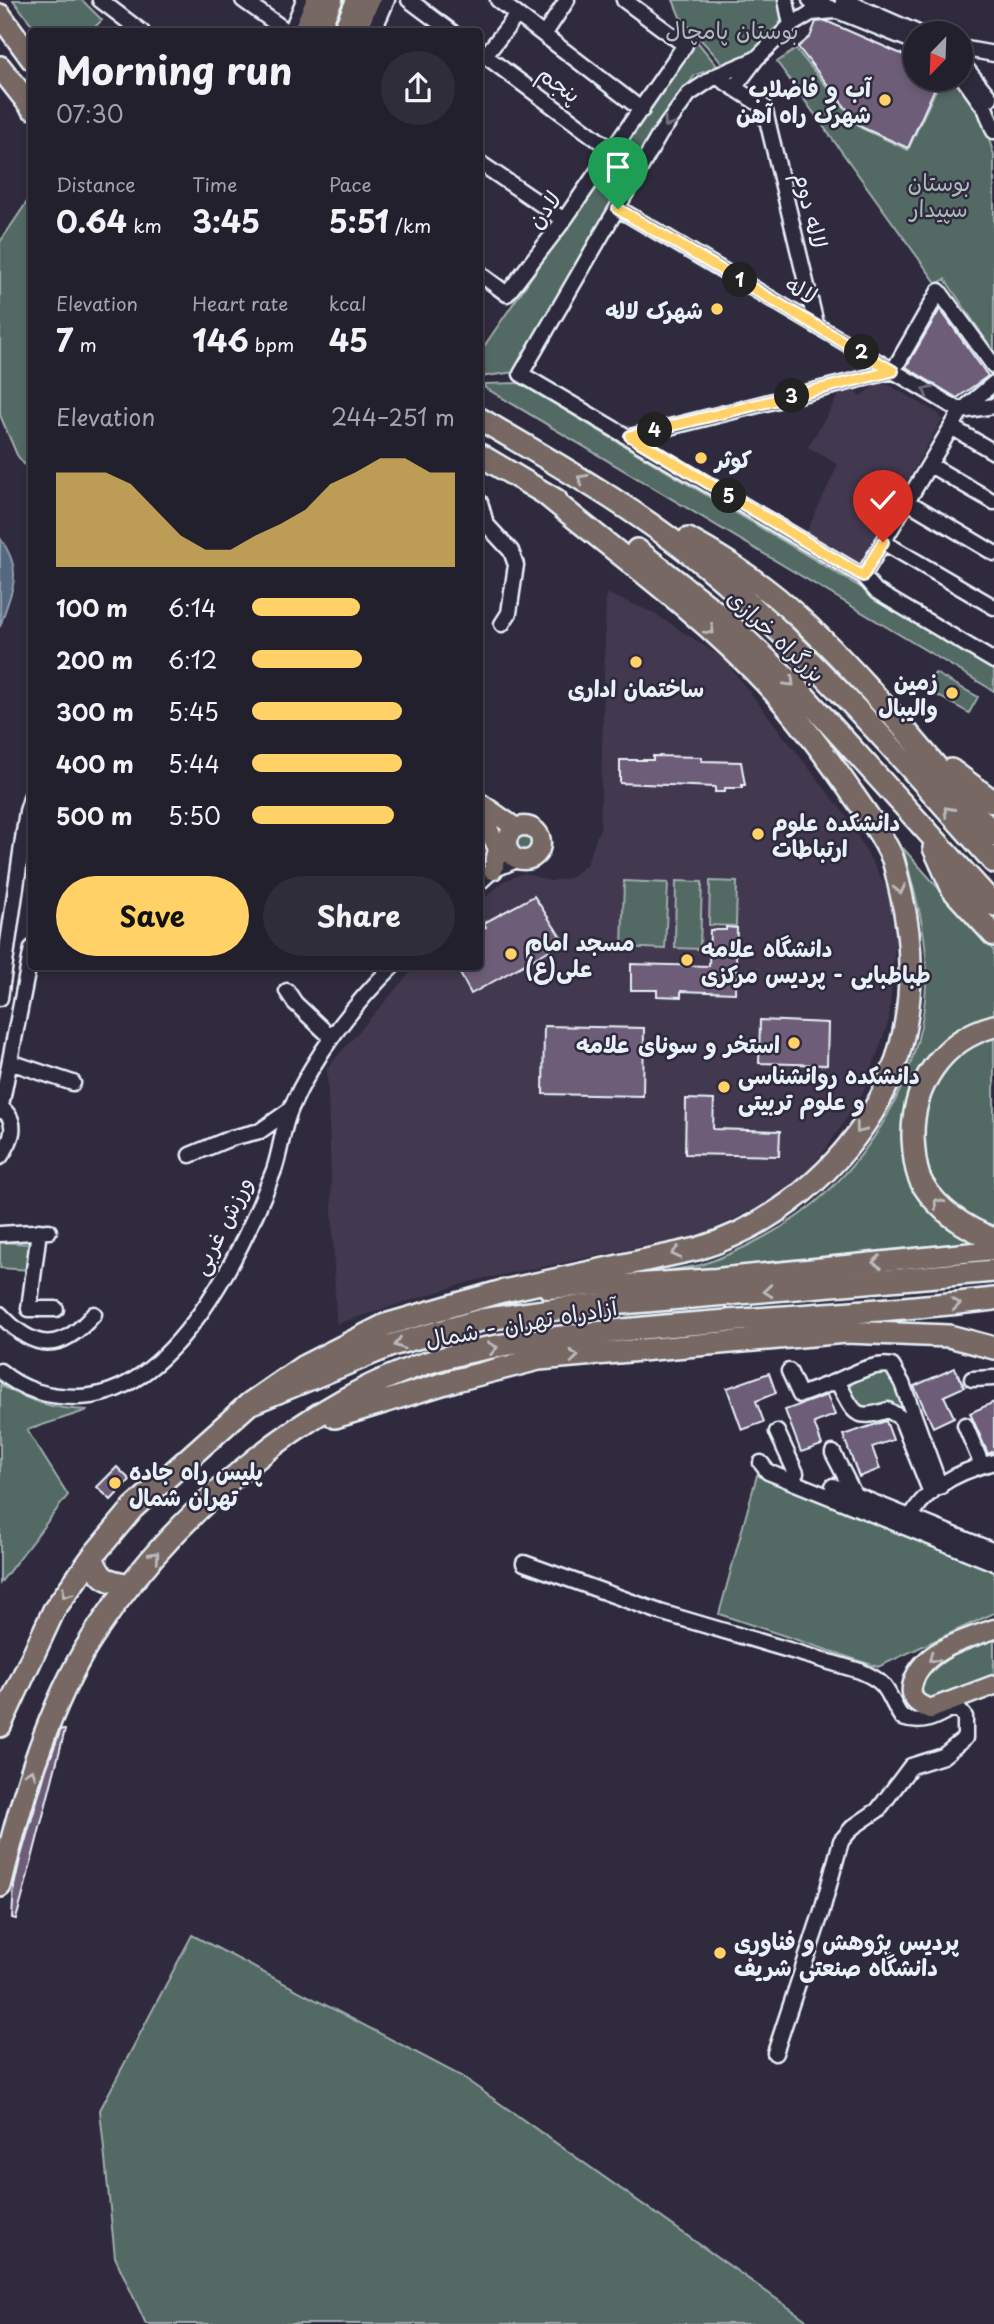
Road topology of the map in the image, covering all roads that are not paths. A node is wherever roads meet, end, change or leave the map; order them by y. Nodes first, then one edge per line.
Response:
1 (100, 0) edge
2 (243, 0) edge
3 (304, 0) edge
4 (316, 0) edge
5 (333, 0) edge
6 (356, 0) edge
7 (370, 0) edge
8 (387, 0) edge
9 (409, 0) edge
10 (498, 0) edge
11 (567, 0) edge
12 (624, 0) edge
13 (786, 0) edge
14 (810, 0) edge
15 (839, 6) edge
16 (0, 15) edge
17 (517, 15) junction
18 (791, 25) junction
19 (137, 28) edge
20 (283, 28) edge
21 (291, 28) edge
22 (304, 28) edge
23 (321, 28) edge
24 (344, 28) edge
25 (357, 28) edge
26 (375, 28) edge
27 (447, 28) edge
28 (903, 28) edge
29 (544, 35) junction
30 (903, 36) edge
31 (973, 50) edge
32 (28, 53) edge
33 (483, 53) edge
34 (994, 54) edge
35 (483, 55) edge
36 (756, 60) junction
37 (0, 67) edge
38 (973, 75) edge
39 (716, 76) junction
40 (734, 88) junction
41 (972, 91) edge
42 (28, 103) edge
43 (994, 105) edge
44 (642, 110) junction
45 (994, 131) edge
46 (613, 151) junction
47 (483, 165) edge
48 (618, 209) junction
49 (564, 220) junction
50 (483, 276) edge
51 (816, 324) junction
52 (994, 366) edge
53 (893, 371) junction
54 (994, 383) edge
55 (994, 406) edge
56 (961, 411) junction
57 (483, 421) edge
58 (953, 428) junction
59 (630, 436) junction
60 (994, 452) edge
61 (483, 457) edge
62 (930, 465) junction
63 (544, 493) junction
64 (908, 502) junction
65 (994, 502) edge
66 (622, 503) junction
67 (483, 513) edge
68 (883, 542) junction
69 (994, 553) edge
70 (863, 576) junction
71 (994, 607) edge
72 (502, 624) dead end
73 (994, 661) edge
74 (897, 723) junction
75 (994, 802) edge
76 (483, 806) edge
77 (28, 808) edge
78 (484, 825) edge
79 (924, 827) junction
80 (994, 835) edge
81 (512, 836) junction
82 (519, 859) junction
83 (994, 862) edge
84 (493, 870) junction
85 (483, 880) edge
86 (994, 905) edge
87 (994, 935) edge
88 (28, 969) edge
89 (390, 970) edge
90 (287, 991) dead end
91 (0, 998) edge
92 (994, 1026) edge
93 (331, 1037) junction
94 (10, 1062) junction
95 (74, 1083) dead end
96 (0, 1109) edge
97 (290, 1110) junction
98 (190, 1155) dead end
99 (0, 1157) edge
100 (0, 1234) edge
101 (994, 1239) edge
102 (994, 1250) edge
103 (994, 1271) edge
104 (499, 1292) junction
105 (994, 1299) edge
106 (56, 1309) dead end
107 (0, 1314) edge
108 (94, 1314) dead end
109 (994, 1348) edge
110 (789, 1371) dead end
111 (5, 1375) edge
112 (994, 1378) edge
113 (972, 1380) dead end
114 (837, 1381) junction
115 (249, 1404) junction
116 (964, 1425) dead end
117 (296, 1429) junction
118 (777, 1432) dead end
119 (833, 1452) dead end
120 (988, 1464) edge
121 (796, 1473) junction
122 (935, 1490) junction
123 (854, 1494) junction
124 (909, 1520) junction
125 (994, 1535) edge
126 (990, 1555) edge
127 (92, 1558) junction
128 (524, 1563) dead end
129 (129, 1585) junction
130 (994, 1629) edge
131 (994, 1685) edge
132 (946, 1708) junction
133 (0, 1726) edge
134 (0, 1886) edge
135 (775, 2053) dead end

1 - 19 street
2 - 20 street
3 - 21 street
4 - 22 main road
5 - 23 main road
6 - 24 main road
7 - 25 main road
8 - 26 street
9 - 27 street
10 - 17 street
11 - 29 street
12 - 44 street, لادن
13 - 18 street
14 - 15 street
15 - 18 street
15 - 28 street
15 - 30 street
16 - 32 highway
17 - 29 street
17 - 33 street
18 - 36 street
29 - 44 street
31 - 34 street
35 - 46 street, پنجم
36 - 39 street
36 - 40 street
37 - 42 highway
38 - 43 street
39 - 40 street
39 -> 48 street
40 - 51 street, لاله دوم
41 - 45 street
44 - 46 street, لادن
46 - 49 street, لادن
47 - 49 street
48 - 51 street, لاله
48 - 59 street
49 - 50 street, لادن
51 - 53 street, لاله
52 - 53 street
56 -> 53 street, لاله
53 - 59 street
54 - 56 street
55 - 56 street
56 - 58 street
66 -> 57 highway, بزرگراه خرازی
58 - 60 street
58 - 62 street
59 - 70 street
61 - 63 highway, بزرگراه خرازی
62 - 64 street
62 - 65 street
63 -> 79 highway, بزرگراه خرازی
63 -> 104 highway
64 - 68 street
64 - 69 street
66 - 74 highway
83 -> 66 highway, بزرگراه خرازی
67 - 72 street
68 - 70 street
68 - 71 street
70 - 73 street
74 - 75 highway
74 - 80 highway
76 - 81 main road
77 - 91 street
78 - 81 main road
78 - 84 main road
79 - 86 highway, بزرگراه خرازی
79 - 87 highway
81 - 82 main road
81 - 82 main road
82 - 84 street
84 - 85 street
88 - 94 street
89 - 93 street, ورزش غربی
90 - 93 street
101 -> 92 highway
93 - 97 street, ورزش غربی
94 - 95 street
94 - 96 street
96 - 99 street
97 - 98 street
97 - 111 street, ورزش غربی
100 - 106 street
102 -> 104 main road
103 -> 115 highway, آزادراه تهران - شمال
104 - 115 highway
117 -> 105 highway, آزادراه تهران - شمال
107 - 108 street
117 -> 109 highway
110 - 114 street
112 - 113 street
114 - 122 street
114 - 122 street
115 - 127 highway, آزادراه تهران - شمال
116 - 120 street
129 -> 117 highway, آزادراه تهران - شمال
118 - 121 street
119 - 123 street
120 - 122 street
121 - 123 street
121 - 124 street
122 - 124 street
123 - 124 street
124 - 126 street
125 - 126 street
127 - 129 highway
127 -> 133 highway, آزادراه تهران - شمال
128 - 132 street
134 -> 129 highway, آزادراه تهران - شمال
130 -> 132 main road
131 - 132 main road
132 - 135 street

